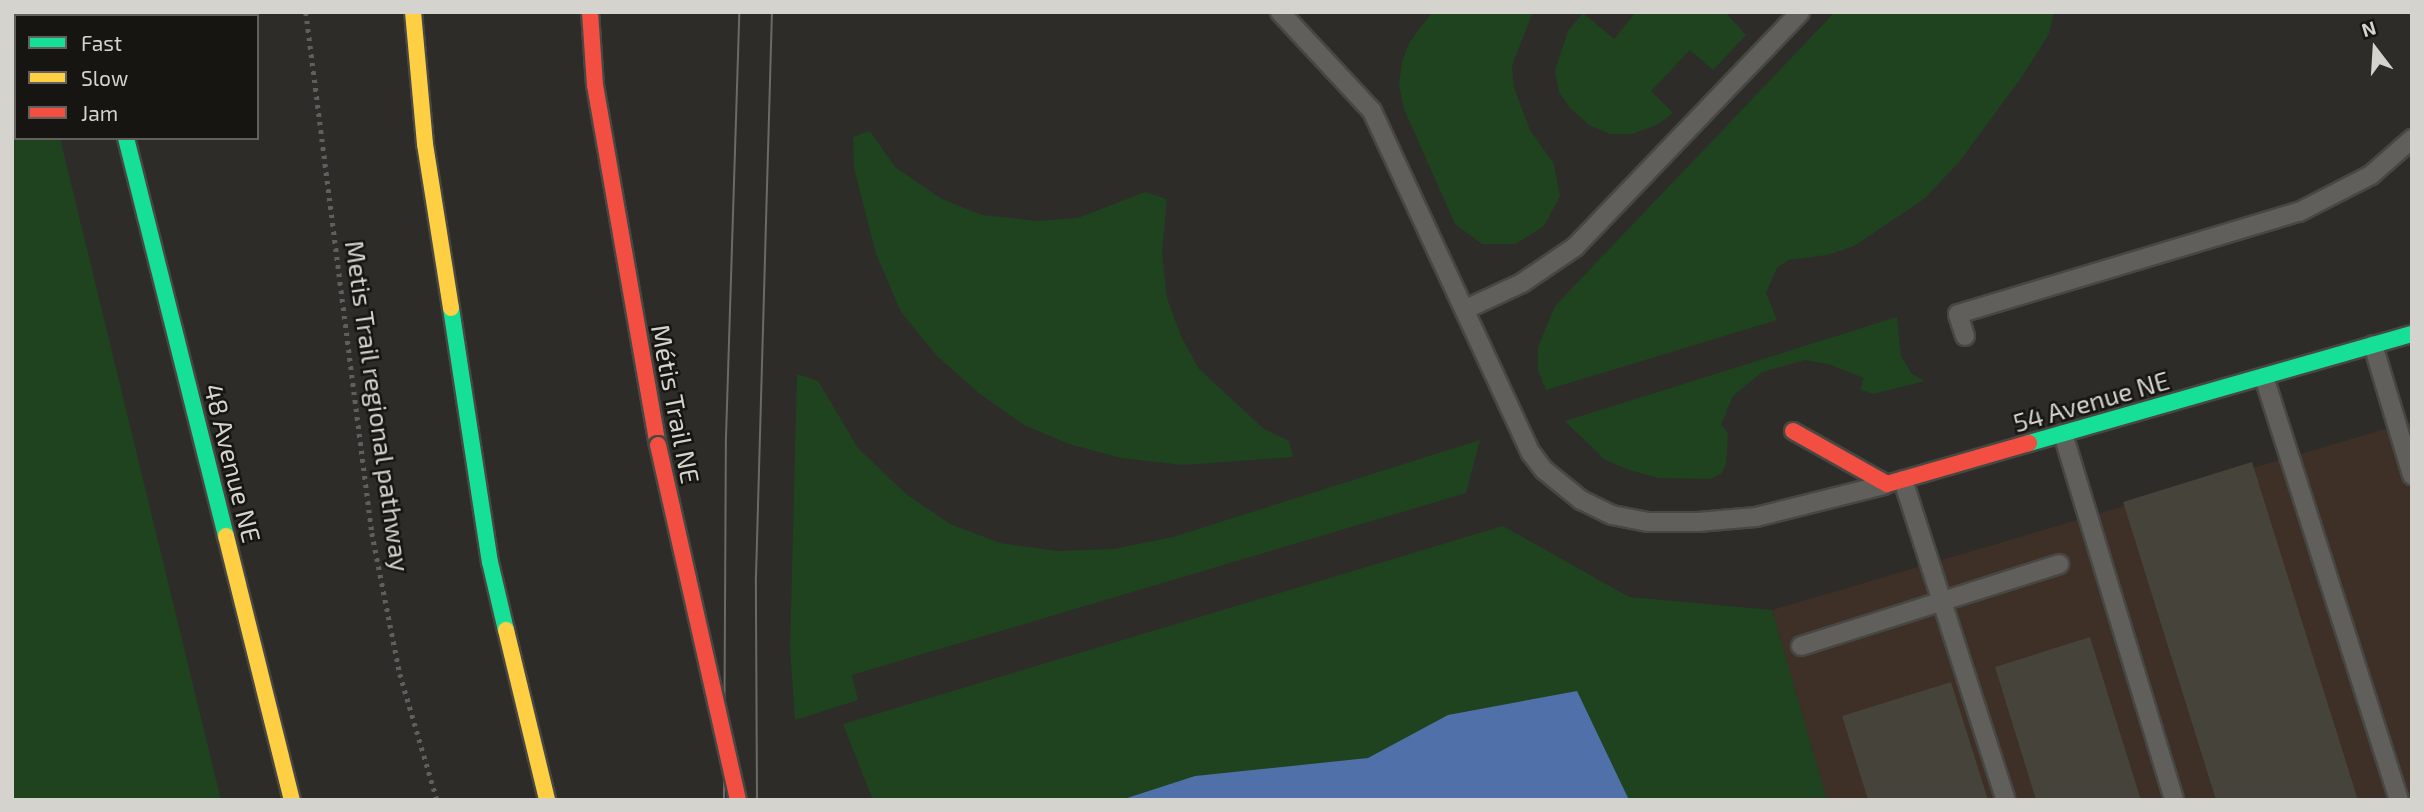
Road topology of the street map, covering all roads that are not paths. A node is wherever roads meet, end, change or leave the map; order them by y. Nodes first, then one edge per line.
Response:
1 (413, 12) edge
2 (590, 12) edge
3 (1280, 12) edge
4 (1800, 12) edge
5 (2412, 139) edge
6 (127, 140) edge
7 (1466, 309) junction
8 (2412, 334) edge
9 (1965, 336) dead end
10 (2373, 345) junction
11 (2264, 377) junction
12 (1793, 431) dead end
13 (2063, 434) junction
14 (2412, 474) edge
15 (1895, 482) junction
16 (2059, 564) dead end
17 (1942, 604) junction
18 (1801, 646) dead end
19 (292, 800) edge
20 (547, 800) edge
21 (738, 800) edge
22 (2006, 800) edge
23 (2174, 800) edge
24 (2399, 800) edge

1 - 20 main road
2 - 21 main road, Métis Trail NE, bridge
3 - 7 lane
4 - 7 lane
5 - 9 lane
6 - 19 main road, 48 Avenue NE
7 - 15 lane
8 - 10 main road, 54 Avenue NE
10 - 11 main road, 54 Avenue NE
10 - 14 lane
11 - 13 main road, 54 Avenue NE
11 - 24 lane
12 - 15 main road
13 - 15 main road, 54 Avenue NE
13 - 23 lane
15 - 17 lane
16 - 17 lane
17 - 18 lane
17 - 22 lane

